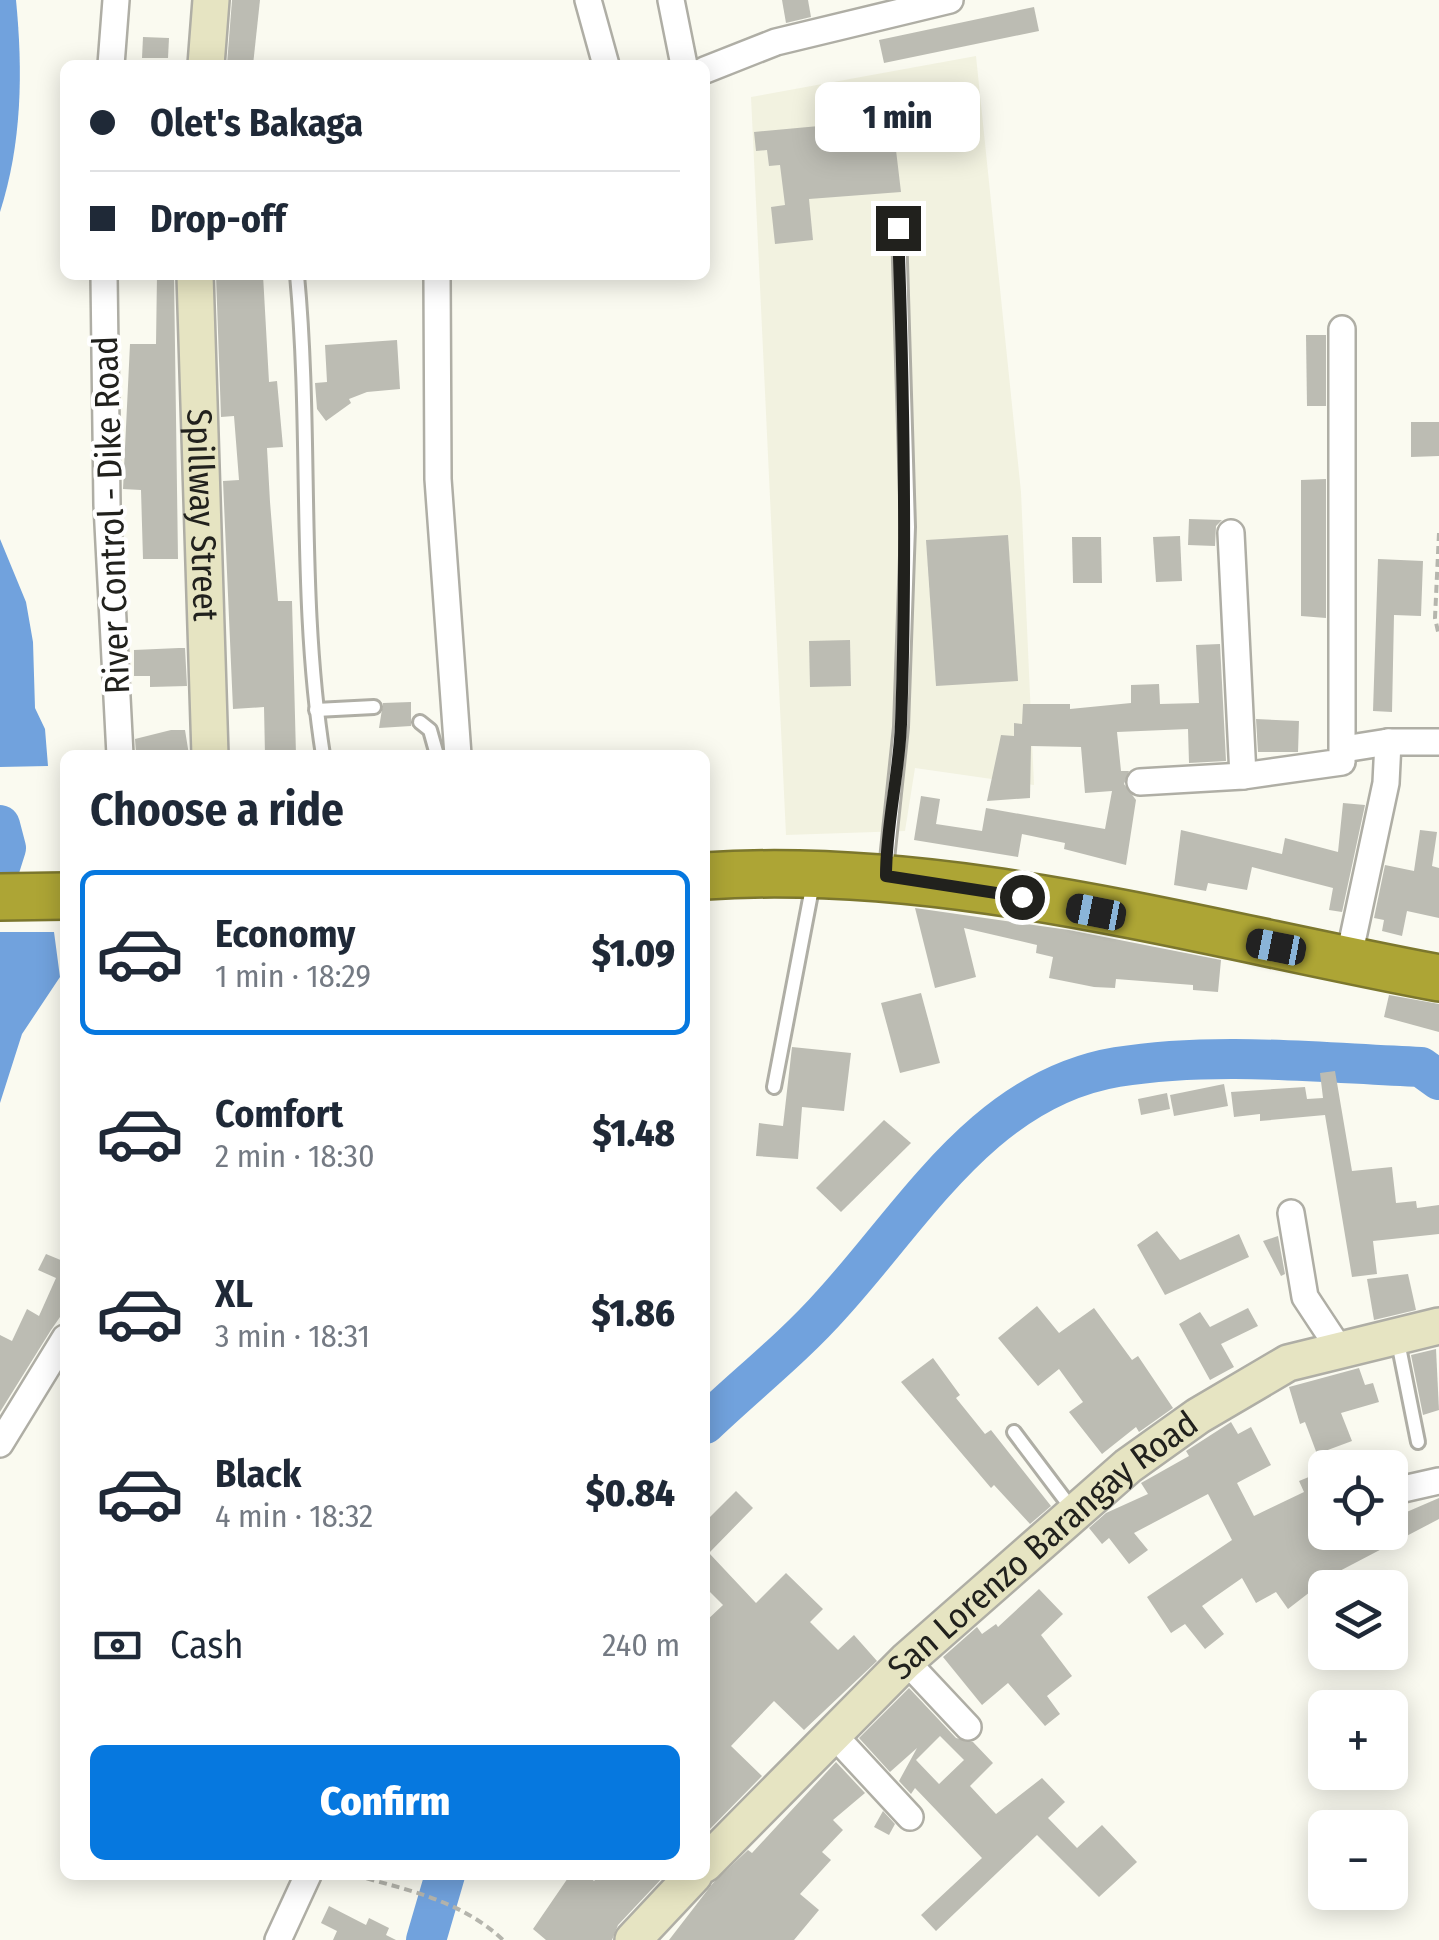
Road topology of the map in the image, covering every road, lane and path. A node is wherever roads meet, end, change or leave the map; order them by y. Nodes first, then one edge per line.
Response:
1 (116, 0) edge
2 (211, 0) edge
3 (588, 0) edge
4 (671, 0) edge
5 (944, 1) edge
6 (111, 60) edge
7 (206, 60) edge
8 (605, 60) edge
9 (683, 60) edge
10 (710, 68) edge
11 (898, 228) dead end
12 (104, 280) edge
13 (194, 280) edge
14 (297, 280) edge
15 (438, 280) edge
16 (1342, 329) dead end
17 (1231, 533) dead end
18 (1439, 533) edge
19 (1439, 636) edge
20 (374, 707) dead end
21 (316, 710) junction
22 (420, 722) dead end
23 (1388, 742) junction
24 (1439, 742) edge
25 (1344, 749) junction
26 (120, 750) edge
27 (210, 750) edge
28 (323, 750) edge
29 (436, 750) edge
30 (458, 750) edge
31 (1243, 776) junction
32 (1140, 782) dead end
33 (815, 871) junction
34 (710, 876) edge
35 (886, 876) junction
36 (60, 896) edge
37 (0, 897) edge
38 (1348, 962) junction
39 (1439, 978) edge
40 (774, 1087) dead end
41 (1291, 1214) dead end
42 (1439, 1326) edge
43 (1396, 1334) junction
44 (60, 1346) edge
45 (1338, 1347) junction
46 (1014, 1432) dead end
47 (1418, 1442) dead end
48 (0, 1444) edge
49 (1439, 1481) edge
50 (1408, 1488) edge
51 (1074, 1512) junction
52 (906, 1661) junction
53 (968, 1727) dead end
54 (832, 1733) junction
55 (910, 1816) dead end
56 (710, 1859) edge
57 (306, 1880) edge
58 (372, 1880) edge
59 (689, 1880) edge
60 (278, 1940) edge
61 (504, 1940) edge
62 (632, 1940) edge

1 - 6 street
2 - 7 street
3 - 8 street
4 - 9 street
5 - 10 street
11 - 35 lane
12 - 26 street, River Control - Dike Road
13 - 27 street, Spillway Street
14 - 21 lane
15 - 30 street
16 - 25 street
17 - 31 street
18 - 19 path
20 - 21 lane
21 - 28 lane
22 - 29 lane
23 - 24 street
23 - 25 street
23 - 38 street
25 - 31 street
31 - 32 street
33 - 34 highway
33 - 35 highway
33 - 40 lane
35 - 38 highway
36 - 37 highway
38 - 39 highway
41 - 45 street
42 - 43 street, San Lorenzo Barangay Road
43 - 45 street, San Lorenzo Barangay Road
43 - 47 lane
44 - 48 street
45 - 51 street, San Lorenzo Barangay Road
46 - 51 lane
49 - 50 street
51 - 52 street, San Lorenzo Barangay Road
52 - 53 street
52 - 54 street, San Lorenzo Barangay Road
54 - 55 street
54 - 56 street, San Lorenzo Barangay Road
57 - 60 street
58 - 61 path
59 - 62 street

